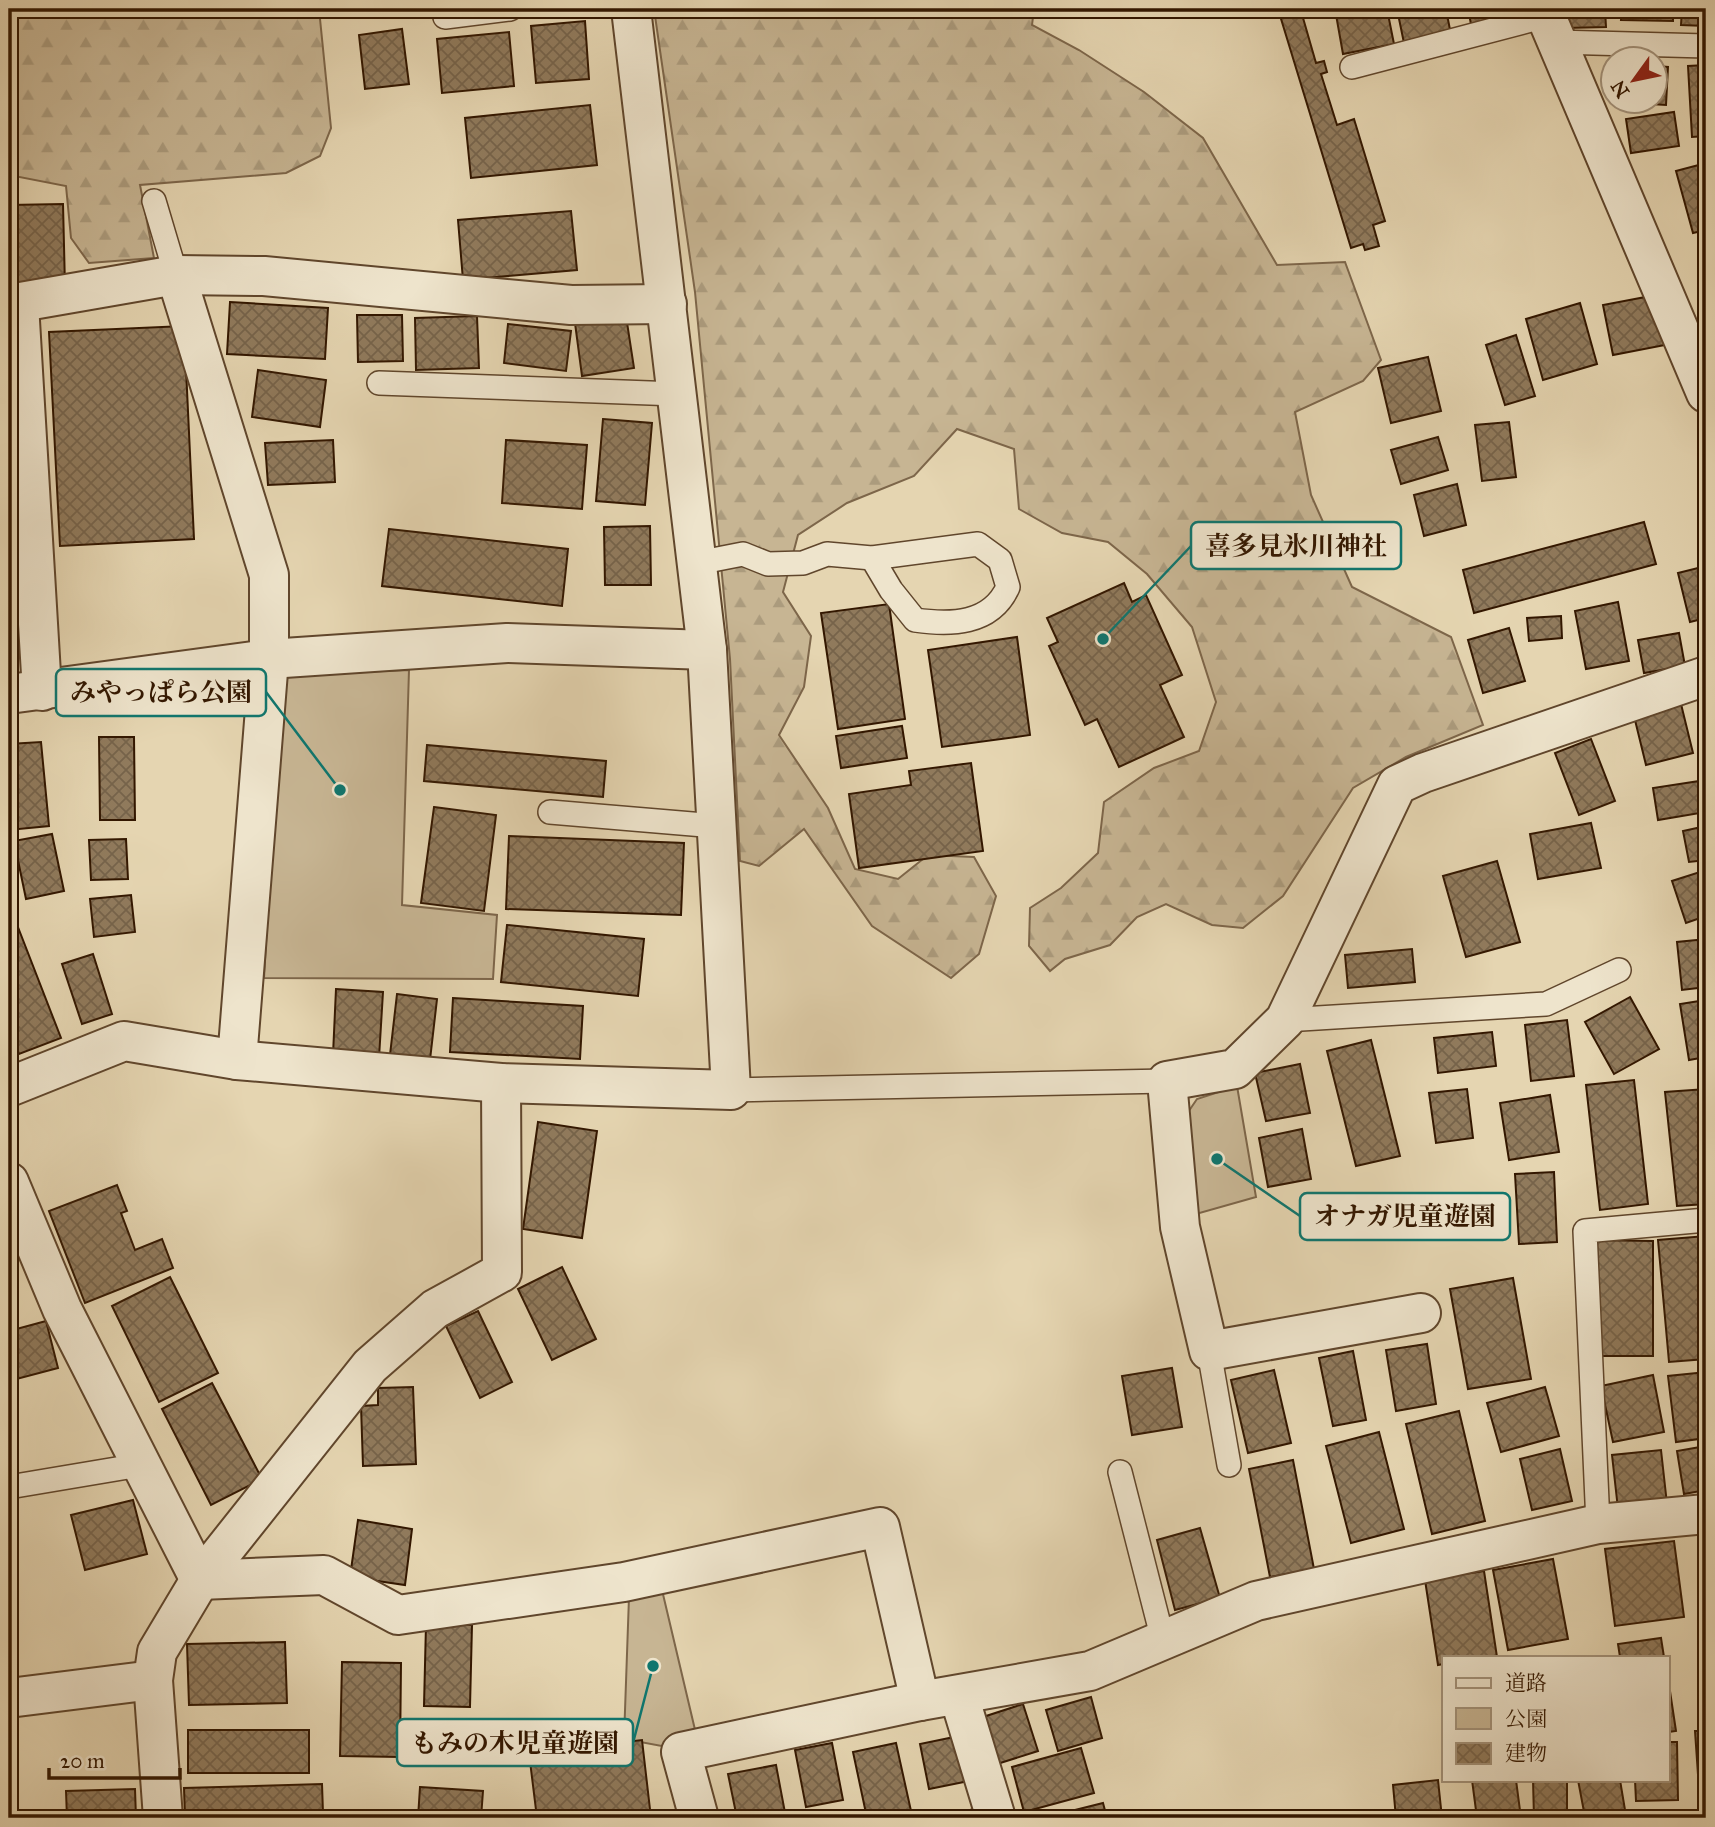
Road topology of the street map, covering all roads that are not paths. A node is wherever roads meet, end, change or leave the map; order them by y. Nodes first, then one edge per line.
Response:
1 (510, 9) edge
2 (631, 9) edge
3 (445, 17) dead end
4 (1548, 22) edge
5 (1706, 46) edge
6 (1352, 67) dead end
7 (154, 201) dead end
8 (176, 275) junction
9 (14, 304) edge
10 (667, 304) junction
11 (379, 383) dead end
12 (1706, 393) edge
13 (677, 394) junction
14 (872, 558) junction
15 (697, 563) junction
16 (707, 650) junction
17 (270, 659) junction
18 (1706, 676) edge
19 (25, 692) edge
20 (550, 812) dead end
21 (716, 826) junction
22 (1619, 970) dead end
23 (1285, 1020) junction
24 (237, 1060) junction
25 (1167, 1081) junction
26 (501, 1083) junction
27 (9, 1087) edge
28 (731, 1090) junction
29 (9, 1182) edge
30 (1706, 1220) edge
31 (1421, 1312) dead end
32 (1209, 1351) junction
33 (140, 1465) junction
34 (1229, 1465) dead end
35 (1120, 1472) dead end
36 (9, 1487) edge
37 (1706, 1514) edge
38 (1598, 1524) junction
39 (200, 1580) junction
40 (1163, 1640) junction
41 (153, 1680) junction
42 (959, 1696) junction
43 (9, 1698) edge
44 (920, 1701) junction
45 (163, 1818) edge
46 (699, 1818) edge
47 (996, 1818) edge

1 - 3 lane
2 - 10 street
4 - 5 lane
4 - 6 lane
4 - 12 street
7 - 8 lane
8 - 9 street
8 - 10 street
8 - 17 street
9 - 19 street
10 - 13 street
11 - 13 lane
13 - 15 street
14 - 14 lane
14 - 15 lane
15 - 16 street
16 - 17 street
16 - 21 street
17 - 19 street
17 - 24 street
18 - 23 street
20 - 21 lane
21 - 28 street
22 - 23 lane
23 - 25 street
24 - 26 street
24 - 27 street
25 - 28 lane
25 - 32 street
26 - 28 street
26 - 39 street
29 - 33 street
30 - 38 lane
31 - 32 street
32 - 34 lane
33 - 36 lane
33 - 39 street
35 - 40 lane
37 - 38 street
38 - 40 street
39 - 41 street
39 - 44 street
40 - 42 street
41 - 43 street
41 - 45 street
42 - 44 street
42 - 47 street
44 - 46 street

